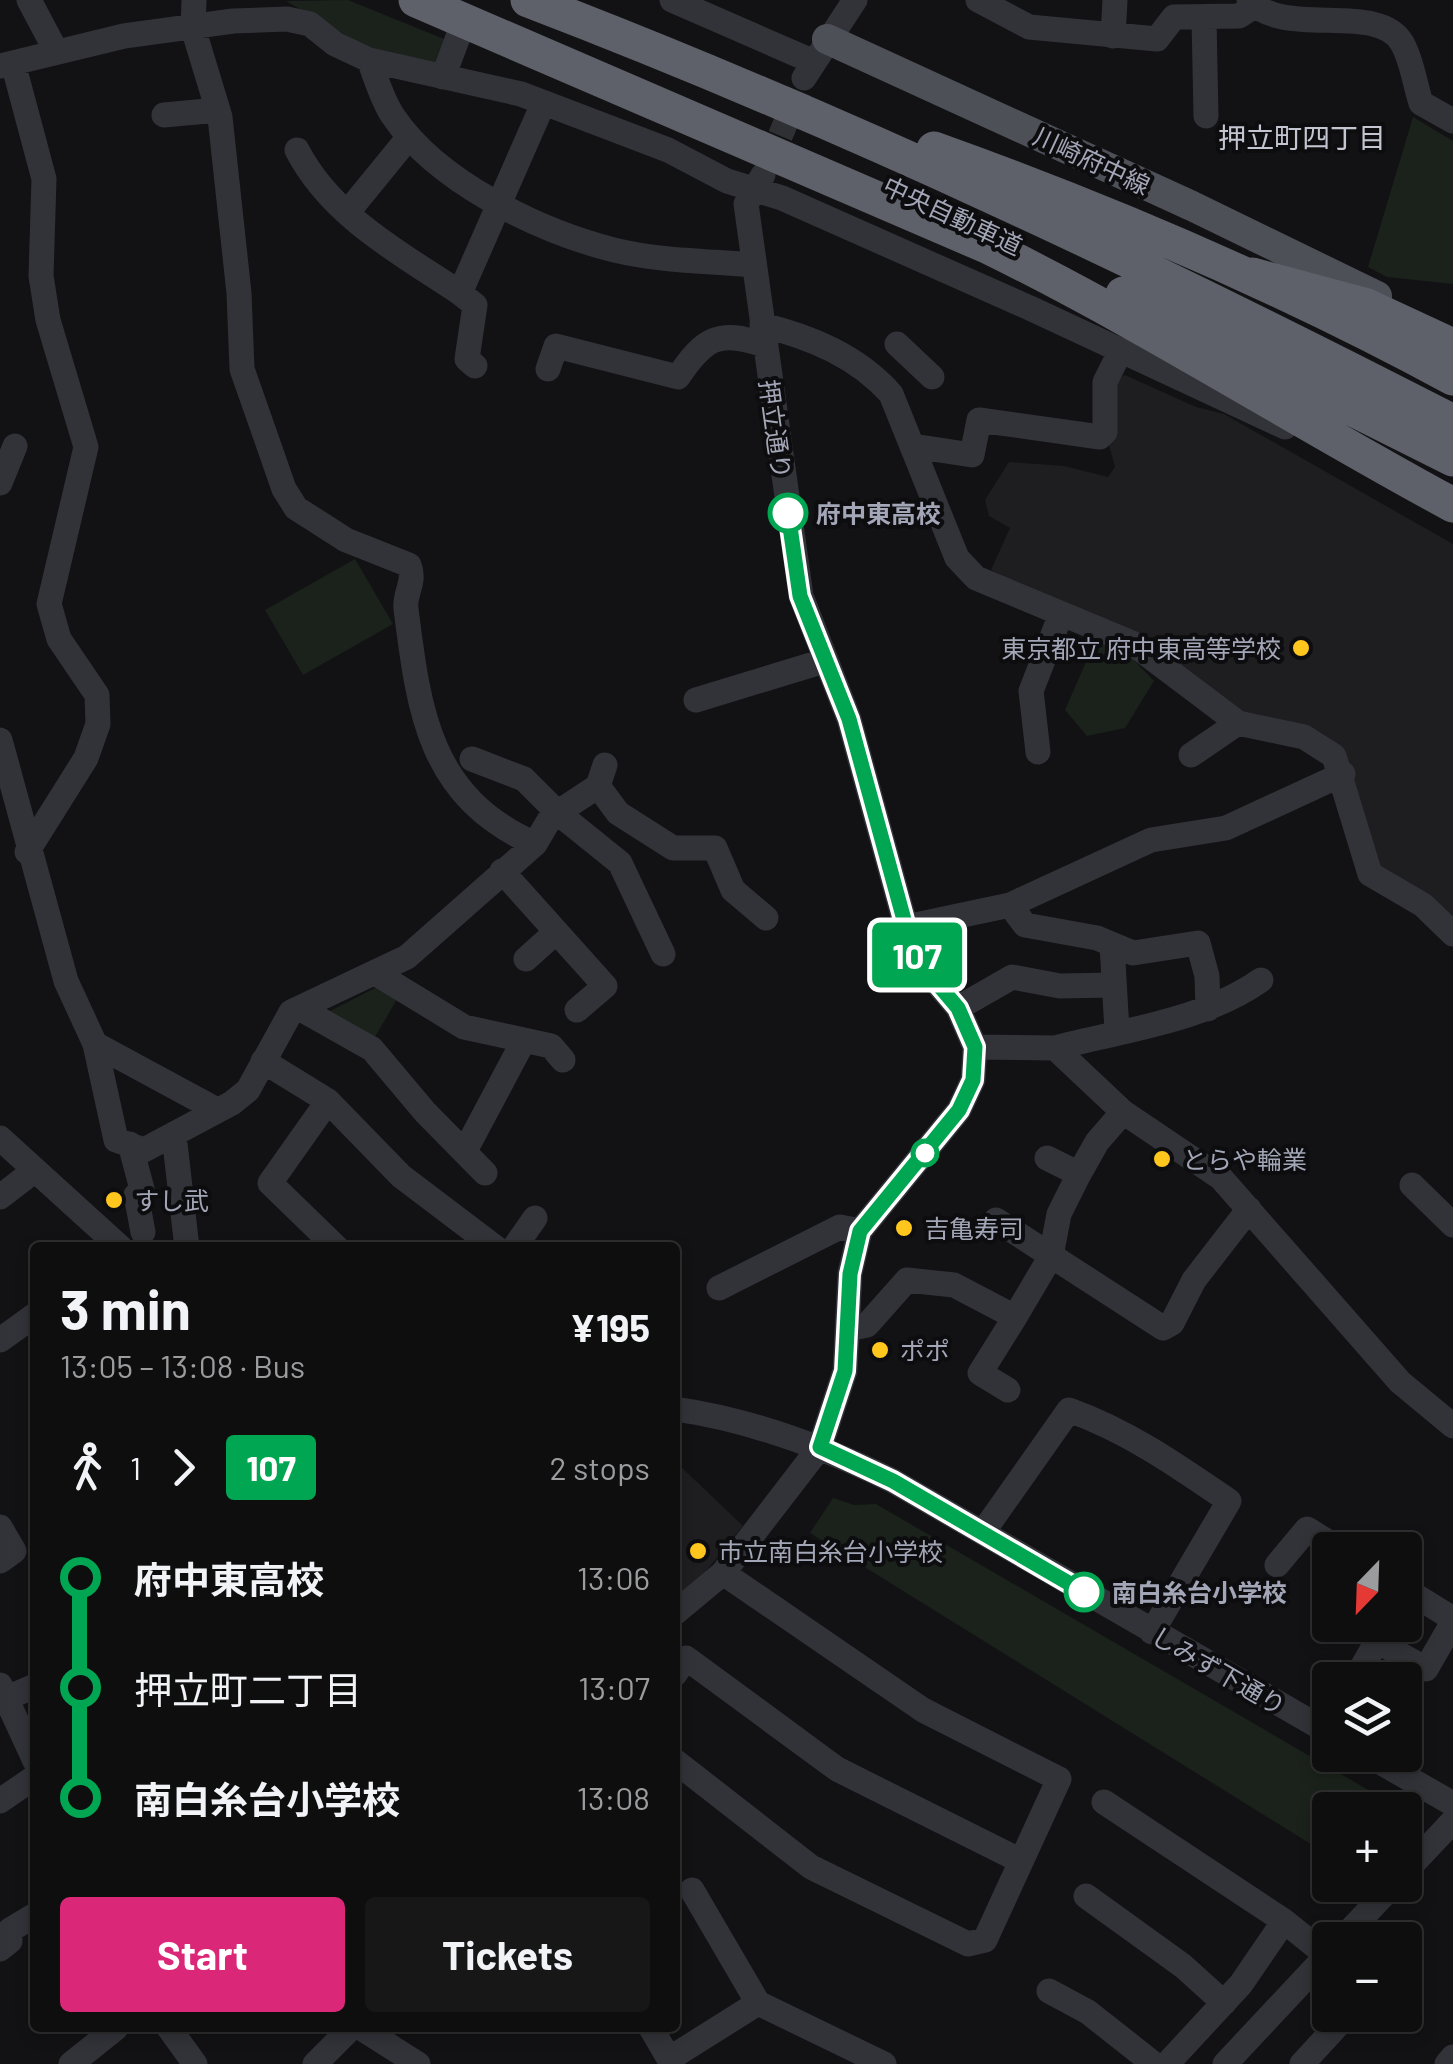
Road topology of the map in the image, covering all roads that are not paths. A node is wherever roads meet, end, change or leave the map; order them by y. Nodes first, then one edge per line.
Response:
1 (28, 0) edge
2 (194, 0) edge
3 (416, 0) edge
4 (439, 0) edge
5 (528, 0) edge
6 (572, 0) edge
7 (672, 0) edge
8 (855, 0) edge
9 (978, 0) edge
10 (1116, 0) edge
11 (1252, 3) edge
12 (232, 11) edge
13 (1204, 18) junction
14 (193, 28) junction
15 (1113, 36) junction
16 (458, 37) dead end
17 (56, 51) junction
18 (369, 60) junction
19 (815, 60) junction
20 (6, 65) edge
21 (442, 77) junction
22 (543, 104) junction
23 (218, 110) junction
24 (164, 115) dead end
25 (1206, 116) dead end
26 (1453, 122) edge
27 (409, 137) junction
28 (297, 150) dead end
29 (758, 182) junction
30 (501, 206) junction
31 (347, 213) junction
32 (753, 265) junction
33 (1252, 275) junction
34 (1353, 288) junction
35 (460, 293) junction
36 (1453, 332) edge
37 (763, 335) junction
38 (1453, 346) edge
39 (1121, 350) junction
40 (915, 360) dead end
41 (1453, 360) edge
42 (475, 366) dead end
43 (548, 369) dead end
44 (1453, 378) edge
45 (891, 394) junction
46 (1453, 422) edge
47 (15, 446) dead end
48 (913, 446) junction
49 (1453, 459) edge
50 (0, 483) edge
51 (1453, 505) edge
52 (1453, 516) edge
53 (1061, 614) junction
54 (824, 661) junction
55 (696, 700) dead end
56 (1238, 723) junction
57 (0, 740) edge
58 (1038, 752) dead end
59 (1191, 754) dead end
60 (472, 760) dead end
61 (1343, 774) junction
62 (558, 813) junction
63 (535, 844) junction
64 (28, 852) junction
65 (502, 871) junction
66 (1010, 905) junction
67 (766, 918) dead end
68 (906, 927) junction
69 (556, 932) junction
70 (1453, 934) edge
71 (1112, 945) junction
72 (663, 954) dead end
73 (526, 959) dead end
74 (377, 974) junction
75 (1261, 980) dead end
76 (1114, 985) junction
77 (958, 1008) junction
78 (301, 1009) junction
79 (1208, 1009) junction
80 (578, 1010) dead end
81 (1117, 1031) junction
82 (523, 1042) junction
83 (95, 1044) junction
84 (975, 1047) junction
85 (1055, 1048) junction
86 (563, 1060) dead end
87 (263, 1061) junction
88 (328, 1101) junction
89 (217, 1110) junction
90 (1124, 1112) junction
91 (174, 1135) junction
92 (0, 1138) edge
93 (130, 1144) junction
94 (466, 1151) junction
95 (1047, 1158) dead end
96 (35, 1170) junction
97 (486, 1174) dead end
98 (1079, 1174) junction
99 (1412, 1185) dead end
100 (0, 1197) edge
101 (1249, 1209) junction
102 (535, 1218) dead end
103 (996, 1220) dead end
104 (1453, 1224) edge
105 (860, 1231) junction
106 (143, 1232) dead end
107 (112, 1242) edge
108 (186, 1242) edge
109 (331, 1242) edge
110 (488, 1242) edge
111 (518, 1242) edge
112 (1051, 1256) junction
113 (719, 1288) dead end
114 (1014, 1317) junction
115 (30, 1319) edge
116 (848, 1329) junction
117 (0, 1340) edge
118 (1008, 1390) dead end
119 (680, 1410) edge
120 (1453, 1426) edge
121 (820, 1447) junction
122 (0, 1527) edge
123 (983, 1532) junction
124 (1312, 1532) edge
125 (0, 1560) edge
126 (1276, 1565) dead end
127 (723, 1573) junction
128 (1422, 1600) edge
129 (680, 1609) edge
130 (1453, 1620) edge
131 (1152, 1632) junction
132 (1365, 1662) edge
133 (1414, 1662) edge
134 (680, 1667) edge
135 (1422, 1667) edge
136 (30, 1687) edge
137 (4, 1691) edge
138 (1312, 1721) edge
139 (30, 1749) edge
140 (680, 1766) edge
141 (1397, 1772) edge
142 (30, 1781) edge
143 (0, 1801) edge
144 (1104, 1802) dead end
145 (1453, 1804) edge
146 (1453, 1821) edge
147 (1422, 1854) edge
148 (1019, 1860) junction
149 (692, 1890) dead end
150 (1086, 1896) dead end
151 (1377, 1902) edge
152 (30, 1917) edge
153 (1284, 1921) junction
154 (1359, 1922) edge
155 (1312, 1938) edge
156 (0, 1949) edge
157 (1312, 1972) edge
158 (1048, 1991) dead end
159 (758, 2003) junction
160 (1224, 2003) junction
161 (111, 2032) edge
162 (172, 2032) edge
163 (347, 2032) edge
164 (367, 2032) edge
165 (653, 2032) edge
166 (1331, 2032) edge
167 (1453, 2057) edge
168 (670, 2062) edge
169 (72, 2064) edge
170 (196, 2064) edge
171 (315, 2064) edge
172 (418, 2064) edge
173 (884, 2064) edge
174 (1154, 2064) edge
175 (1167, 2064) edge
176 (1225, 2064) edge
177 (1302, 2064) edge
178 (1447, 2064) edge

1 - 17 street
2 - 14 street
3 - 51 highway
4 - 49 highway, 中央自動車道
5 - 46 highway, 中央自動車道
6 - 33 highway
7 - 19 street
8 - 19 street
9 - 15 street
10 - 15 street
11 - 13 street
11 - 26 street
12 - 14 street
12 - 18 street
13 - 15 street
13 - 25 street
14 - 17 street
14 - 23 street
16 - 21 street
17 - 20 street
18 - 21 street
18 - 27 street
19 - 34 main road, 川崎府中線
20 - 64 street
21 - 22 street
22 - 29 street
22 - 30 street
23 - 24 street
23 - 63 street
27 - 30 street
27 - 31 street
28 - 31 street
29 - 32 street, 押立通り
29 - 39 street
30 - 32 street
30 - 35 street
31 - 35 street
32 - 37 street, 押立通り
33 - 38 highway, bridge
33 - 44 highway, bridge
34 - 36 main road, 川崎府中線
34 - 41 main road, 川崎府中線
35 - 42 street
37 - 43 street
37 - 45 street
37 - 54 street, 押立通り
39 - 48 street
39 - 52 street
40 - 45 street
45 - 48 street
47 - 50 street
48 - 53 street
53 - 56 street
53 - 58 street
54 - 55 street
54 - 68 street, 押立通り
56 - 59 street
56 - 61 street
57 - 64 street
60 - 62 street
61 - 66 street
61 - 70 street
62 - 63 street
62 - 67 street
62 - 72 street
63 - 65 street
64 - 83 street
65 - 69 street
65 - 74 street
66 - 68 street
66 - 71 street
68 - 77 street, 押立通り
69 - 73 street
69 - 80 street
71 - 76 street
71 - 79 street
74 - 78 street
74 - 82 street
75 - 79 street
76 - 77 street
76 - 81 street
77 - 84 street, 押立通り
78 - 87 street
78 - 94 street
79 - 81 street
81 - 85 street
82 - 86 street
82 - 94 street
83 - 89 street
83 - 93 street
84 - 85 street
84 - 105 street
85 - 90 street
87 - 88 street
87 - 89 street
88 - 109 street
88 - 110 street
89 - 91 street
90 - 98 street
90 - 101 street
91 - 93 street
91 - 108 street
92 - 96 street
93 - 106 street
94 - 97 street
95 - 98 street
96 - 100 street
96 - 107 street
98 - 112 street
99 - 104 street
101 - 112 street
101 - 120 street
102 - 111 street
103 - 112 street
105 - 113 street
105 - 116 street
112 - 114 street
114 - 116 street
114 - 118 street
115 - 117 street
116 - 121 street
119 - 121 street, しみず下通り
121 - 123 street, しみず下通り
121 - 127 street
122 - 125 street
123 - 131 street, しみず下通り
123 - 131 street
124 - 126 street
127 - 129 street
127 - 148 street
128 - 130 street
130 - 135 street
131 - 138 street, しみず下通り
132 - 133 street
134 - 148 street
136 - 137 street
137 - 139 street
140 - 148 street
141 - 145 street
142 - 143 street
144 - 153 street
146 - 147 street
149 - 159 street
150 - 160 street
151 - 154 street
152 - 156 street
153 - 155 street
153 - 160 street
157 - 176 street
158 - 174 street
159 - 168 street
159 - 173 street
160 - 175 street
161 - 169 street
162 - 170 street
163 - 171 street
164 - 172 street
165 - 168 street
166 - 177 street
167 - 178 street

